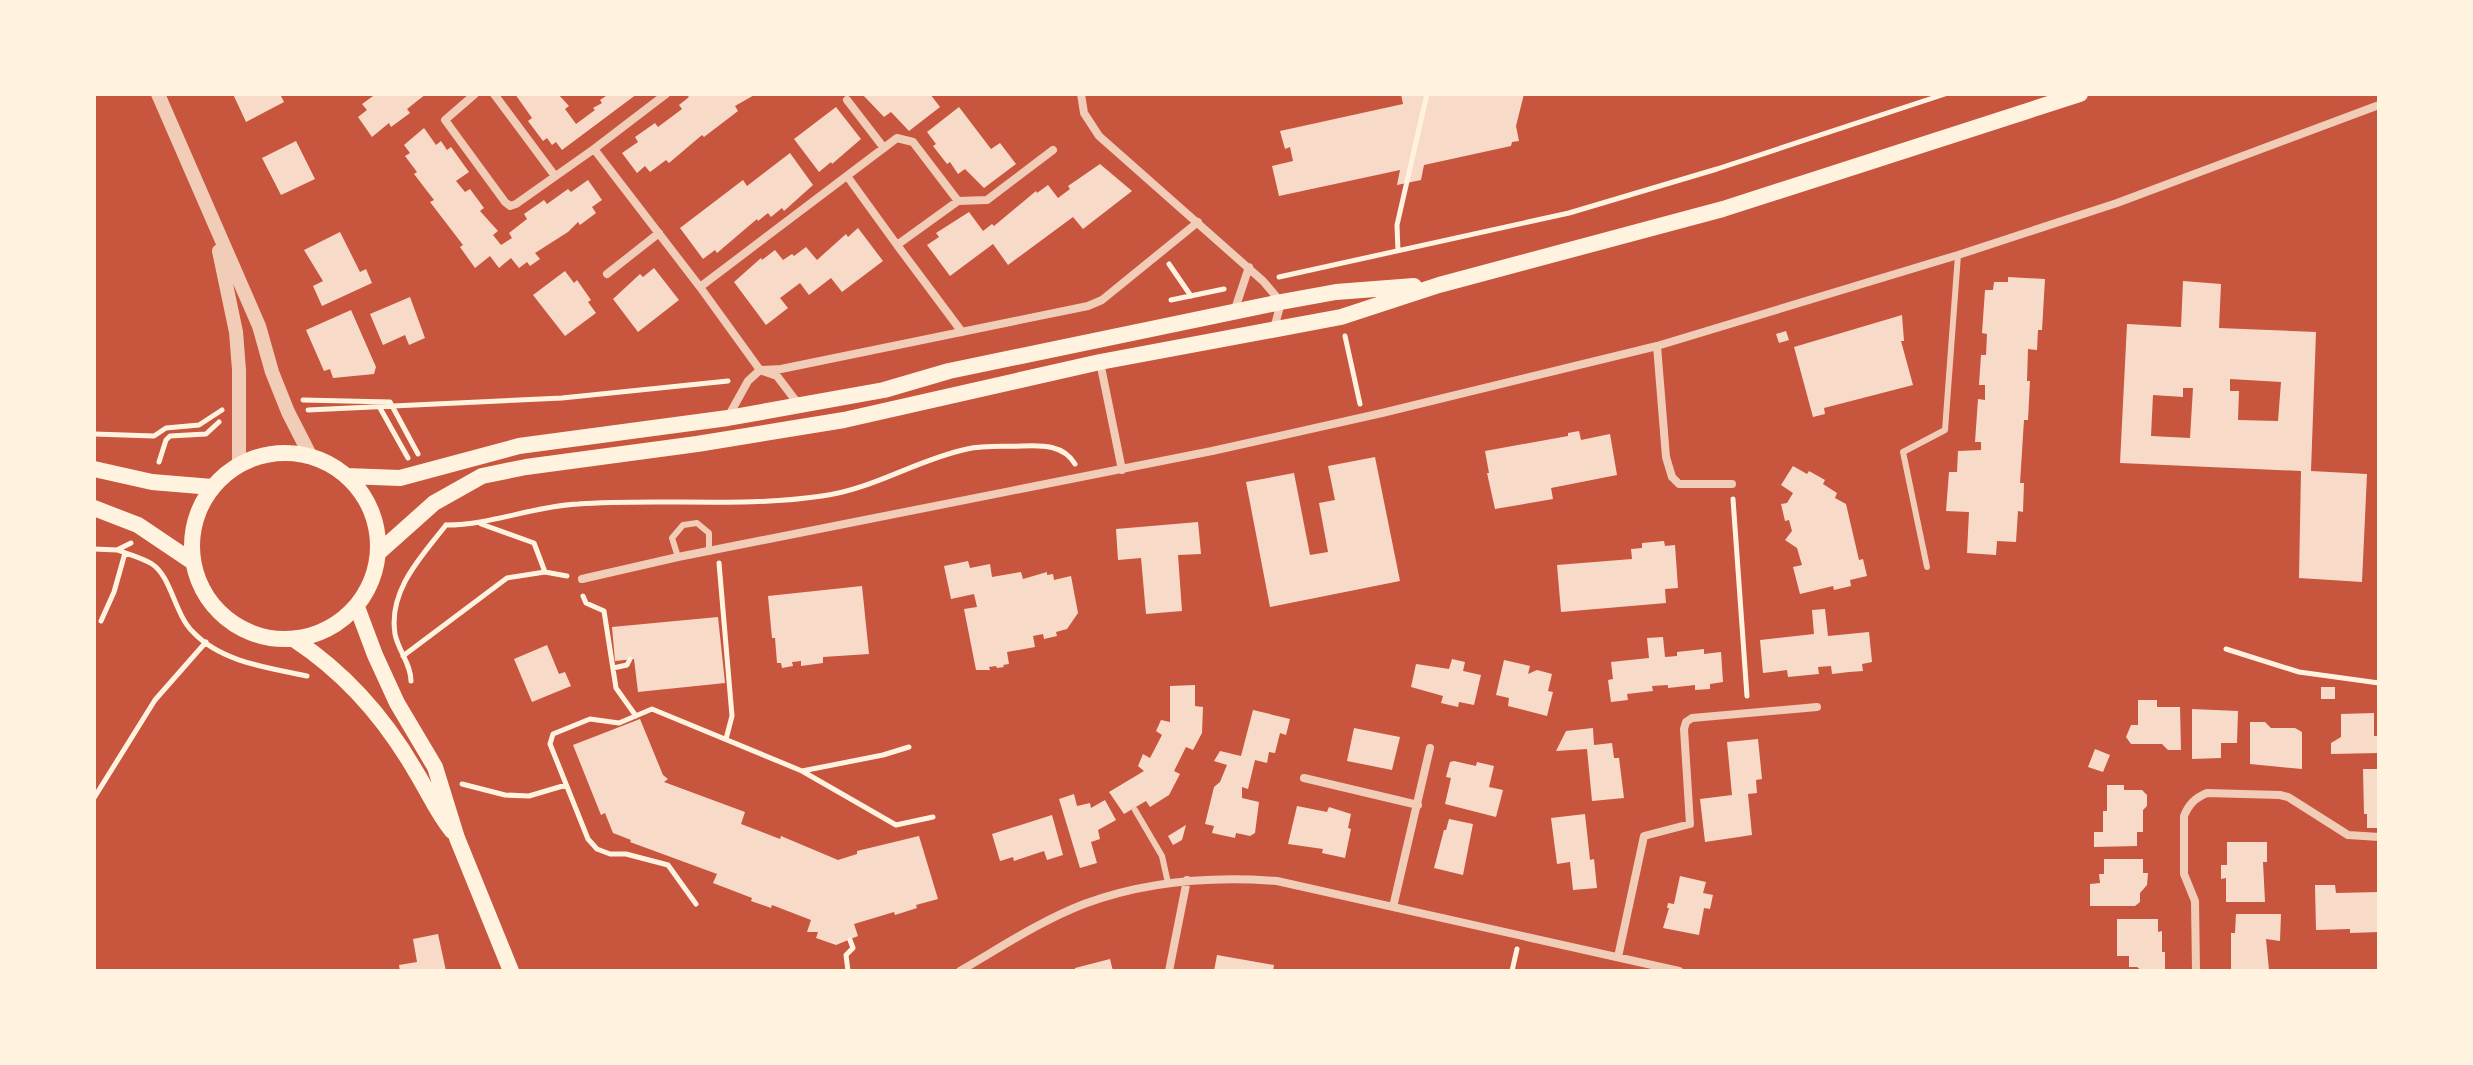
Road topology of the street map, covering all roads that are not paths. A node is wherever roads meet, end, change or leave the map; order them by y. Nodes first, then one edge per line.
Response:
1 (158, 94) edge
2 (475, 94) edge
3 (494, 94) edge
4 (666, 94) edge
5 (1081, 94) edge
6 (2080, 94) edge
7 (847, 100) dead end
8 (2379, 105) edge
9 (884, 148) junction
10 (594, 149) junction
11 (1053, 150) dead end
12 (555, 176) junction
13 (847, 176) junction
14 (958, 201) junction
15 (1198, 222) junction
16 (213, 223) junction
17 (659, 233) junction
18 (897, 245) junction
19 (1958, 255) junction
20 (1249, 267) junction
21 (607, 274) dead end
22 (1439, 285) junction
23 (700, 287) junction
24 (1281, 302) junction
25 (1234, 313) junction
26 (1274, 330) junction
27 (962, 332) junction
28 (1657, 346) junction
29 (1100, 362) junction
30 (760, 370) junction
31 (799, 405) junction
32 (728, 418) junction
33 (311, 457) junction
34 (239, 465) junction
35 (94, 469) edge
36 (1122, 470) junction
37 (346, 476) junction
38 (1732, 484) road end
39 (212, 487) junction
40 (94, 508) edge
41 (713, 552) junction
42 (378, 553) junction
43 (678, 557) junction
44 (193, 562) junction
45 (1927, 567) dead end
46 (582, 579) road end
47 (357, 607) junction
48 (295, 640) junction
49 (1817, 707) dead end
50 (1430, 748) dead end
51 (1304, 778) dead end
52 (1418, 805) junction
53 (1135, 810) dead end
54 (2379, 837) edge
55 (457, 838) junction
56 (1187, 880) junction
57 (1168, 883) junction
58 (1393, 907) junction
59 (1618, 957) junction
60 (511, 971) edge
61 (960, 971) edge
62 (1169, 971) edge
63 (1679, 971) edge
64 (2196, 971) edge

1 - 16 street
2 - 12 street
3 - 12 street
4 - 10 street
5 - 15 street
6 - 22 main road
7 - 9 street
8 - 19 street
9 - 13 street
9 - 14 street
10 - 12 street
10 - 17 street
11 - 14 street
13 - 18 street
13 - 23 street
14 - 18 street
15 - 20 street
15 - 27 street
16 - 33 street
16 - 34 street
17 - 21 street
17 - 23 street
18 - 27 street
19 - 28 street
19 - 45 lane
20 - 24 street
20 - 25 street
22 - 24 main road
22 - 26 main road
23 - 30 street
24 - 25 main road
24 - 26 street
25 - 31 main road
26 - 29 main road
27 - 30 street
28 - 36 street
28 - 38 street
29 - 36 street
29 - 42 main road
30 - 31 street
30 - 32 street
31 - 32 main road
32 - 37 main road
33 - 34 main road
33 - 37 main road
34 - 39 main road
35 - 39 main road
36 - 41 street
37 - 42 main road
39 - 44 main road
40 - 44 main road
41 - 43 street
41 - 43 lane
42 - 47 main road
43 - 46 street
44 - 48 main road
47 - 48 main road
47 - 55 main road
48 - 55 main road
49 - 59 street
50 - 52 street
51 - 52 street
52 - 58 street
53 - 57 lane
54 - 64 street
55 - 60 main road
56 - 57 street
56 - 58 street
56 - 62 street
57 - 61 street
58 - 59 street
59 - 63 street

